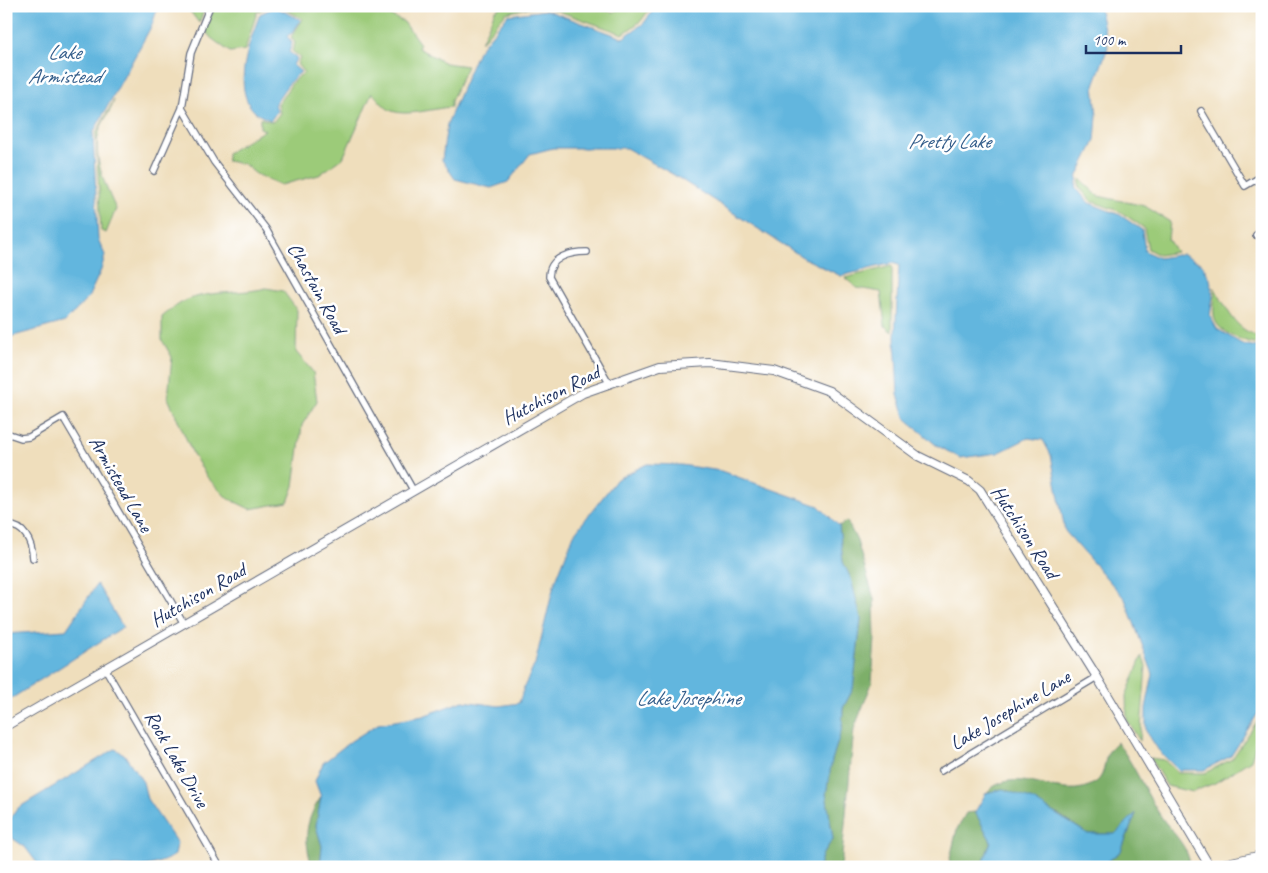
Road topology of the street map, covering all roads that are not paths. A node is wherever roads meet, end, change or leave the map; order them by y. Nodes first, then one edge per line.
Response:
1 (210, 6) edge
2 (182, 108) junction
3 (1200, 112) dead end
4 (154, 171) dead end
5 (1262, 176) edge
6 (587, 252) dead end
7 (608, 383) junction
8 (6, 433) edge
9 (413, 490) junction
10 (6, 526) edge
11 (33, 558) dead end
12 (183, 622) junction
13 (105, 668) junction
14 (1097, 677) junction
15 (6, 726) edge
16 (941, 772) dead end
17 (1262, 855) edge
18 (220, 867) edge
19 (1210, 867) edge

1 - 2 street
2 - 4 street
2 - 9 street, Chastain Road
3 - 5 street
6 - 7 street
7 - 9 street, Hutchison Road
7 - 14 street, Hutchison Road
8 - 12 street, Armistead Lane
9 - 12 street, Hutchison Road
10 - 11 street
12 - 13 street, Hutchison Road
13 - 15 street, Hutchison Road
13 - 18 street, Rock Lake Drive
14 - 16 street, Lake Josephine Lane
14 - 19 street, Hutchison Road
17 - 19 street

